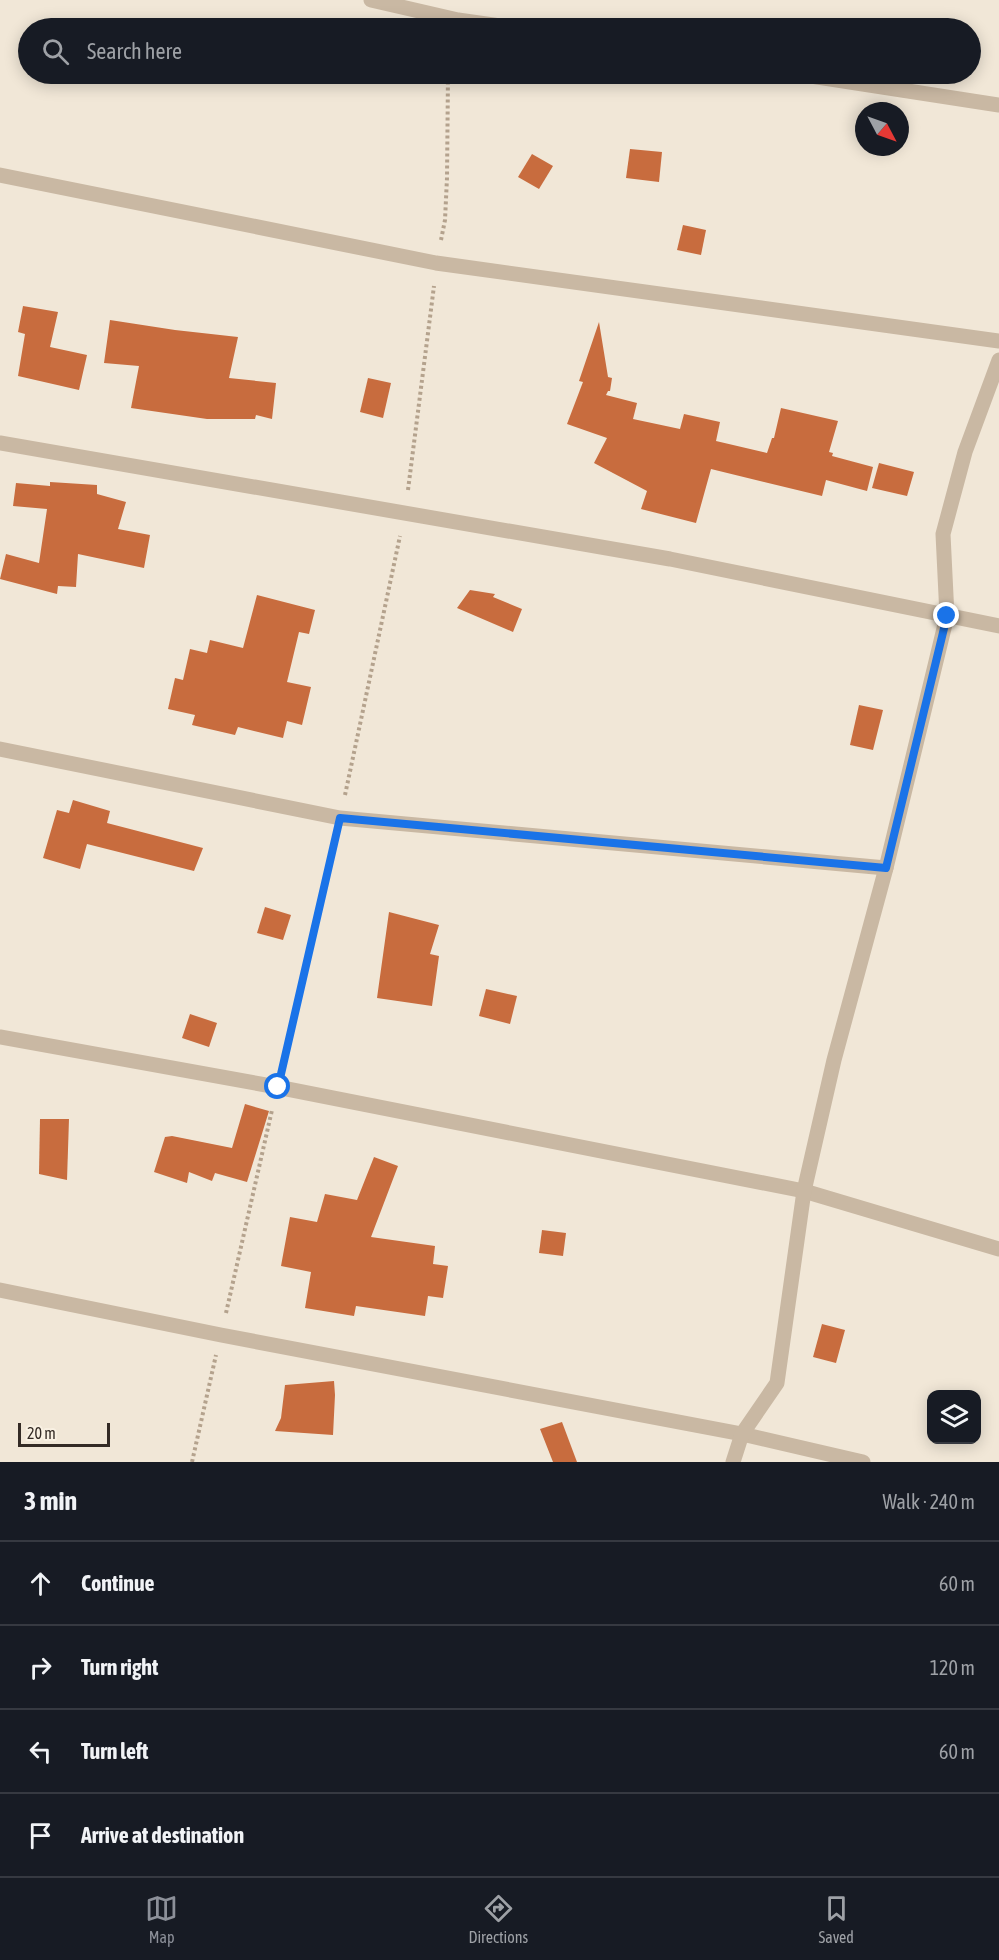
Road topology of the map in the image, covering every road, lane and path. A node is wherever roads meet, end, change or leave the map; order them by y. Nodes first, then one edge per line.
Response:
1 (370, 0) edge
2 (449, 18) edge
3 (448, 84) edge
4 (863, 84) edge
5 (999, 105) edge
6 (0, 175) edge
7 (436, 263) junction
8 (999, 341) edge
9 (999, 360) edge
10 (0, 443) edge
11 (405, 512) junction
12 (947, 616) junction
13 (999, 626) edge
14 (0, 748) edge
15 (340, 818) junction
16 (886, 868) junction
17 (0, 1037) edge
18 (278, 1087) junction
19 (804, 1191) junction
20 (999, 1249) edge
21 (0, 1290) edge
22 (220, 1335) junction
23 (742, 1434) junction
24 (192, 1462) edge
25 (734, 1462) edge
26 (863, 1462) edge

1 - 2 street
3 - 7 path
4 - 5 street
6 - 7 street
7 - 8 street
7 - 11 path
9 - 12 street
10 - 11 street
11 - 12 street
11 - 15 path
12 - 13 street
12 - 16 street
14 - 15 street
15 - 16 street
15 - 18 path
16 - 19 street
17 - 18 street
18 - 19 street
18 - 22 path
19 - 20 street
19 - 23 street
21 - 22 street
22 - 23 street
22 - 24 path
23 - 25 street
23 - 26 street

